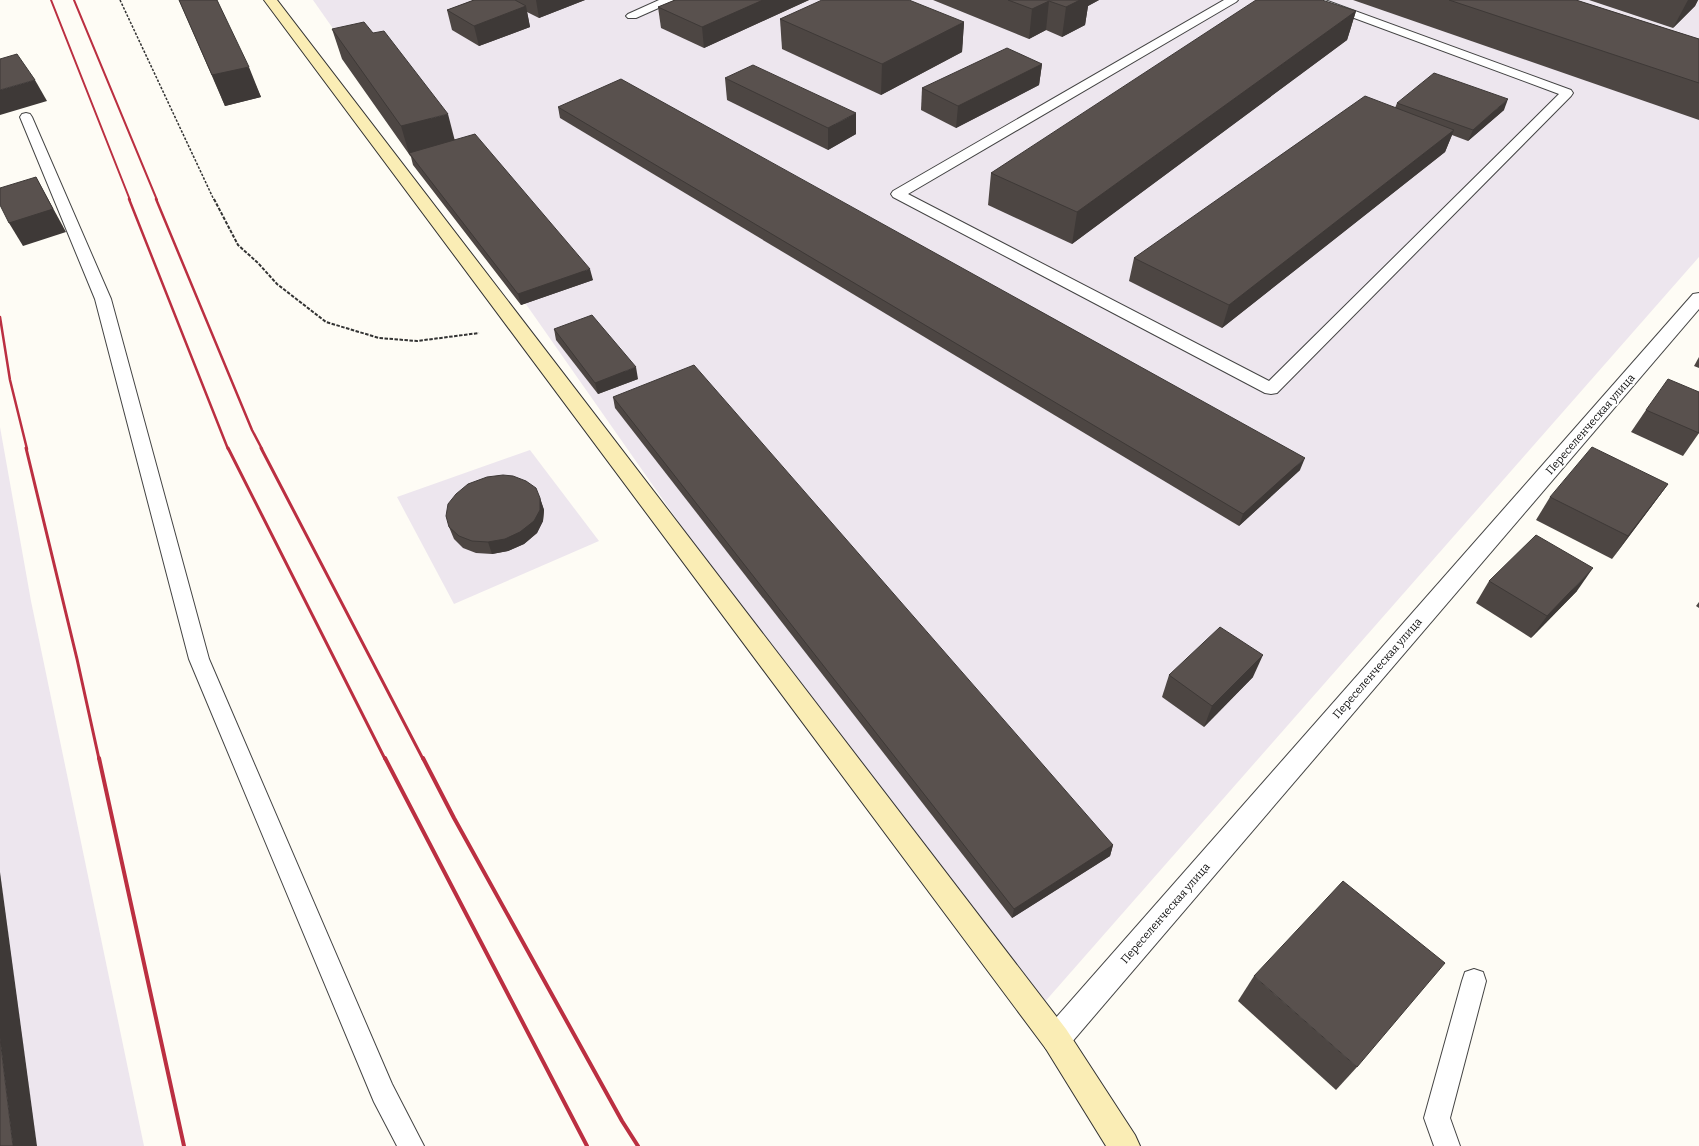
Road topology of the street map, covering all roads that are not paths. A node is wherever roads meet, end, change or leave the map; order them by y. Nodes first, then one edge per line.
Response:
1 (270, 0) edge
2 (668, 0) edge
3 (1232, 0) edge
4 (1315, 0) edge
5 (632, 16) dead end
6 (26, 117) dead end
7 (1699, 298) edge
8 (1474, 981) dead end
9 (1056, 1039) junction
10 (411, 1146) edge
11 (1124, 1146) edge
12 (1447, 1146) edge

1 - 9 street
2 - 5 lane
3 - 4 lane
6 - 10 lane
7 - 9 street, Переселенческая улица
8 - 12 lane
9 - 11 street

